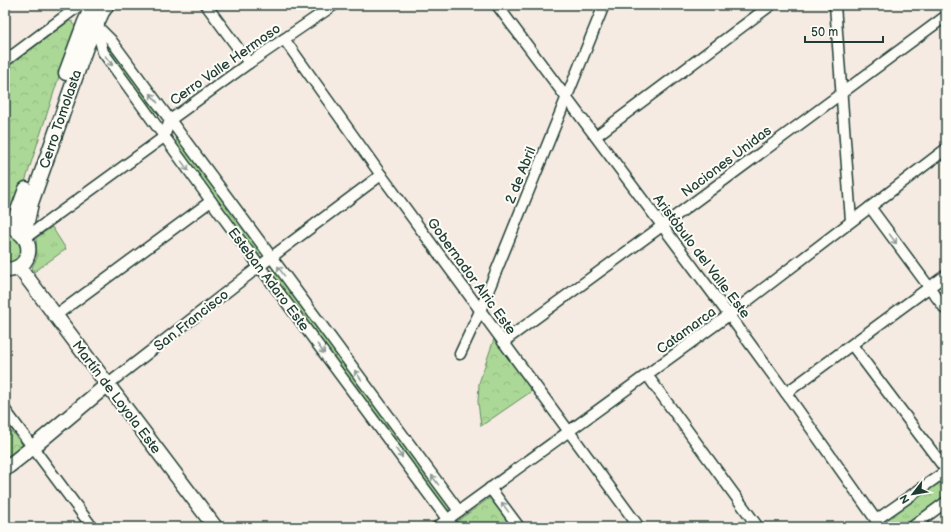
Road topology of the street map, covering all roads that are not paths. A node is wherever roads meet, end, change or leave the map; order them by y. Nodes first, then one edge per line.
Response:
1 (107, 5) edge
2 (206, 5) edge
3 (497, 5) edge
4 (604, 5) edge
5 (771, 5) edge
6 (835, 5) edge
7 (329, 6) edge
8 (88, 11) edge
9 (946, 16) edge
10 (284, 39) junction
11 (5, 61) edge
12 (248, 63) junction
13 (841, 93) junction
14 (566, 97) junction
15 (170, 120) junction
16 (596, 136) junction
17 (164, 137) junction
18 (946, 149) edge
19 (381, 175) junction
20 (211, 201) junction
21 (870, 207) junction
22 (851, 221) junction
23 (662, 226) junction
24 (7, 228) edge
25 (24, 237) junction
26 (271, 258) junction
27 (259, 266) junction
28 (19, 267) junction
29 (5, 270) edge
30 (946, 275) edge
31 (929, 288) junction
32 (946, 310) edge
33 (480, 311) junction
34 (729, 315) junction
35 (55, 316) junction
36 (503, 342) junction
37 (852, 344) junction
38 (460, 354) dead end
39 (647, 375) junction
40 (107, 385) junction
41 (786, 393) junction
42 (5, 410) edge
43 (568, 431) junction
44 (33, 447) junction
45 (5, 469) edge
46 (946, 471) edge
47 (490, 488) junction
48 (946, 502) edge
49 (459, 511) junction
50 (450, 523) edge
51 (878, 524) edge
52 (92, 527) edge
53 (215, 527) edge
54 (437, 527) edge
55 (519, 527) edge
56 (639, 527) edge
57 (758, 527) edge
58 (912, 527) edge

1 - 8 main road, Cerro Tomolasta
2 - 12 street
3 - 14 street, Aristóbulo del Valle Este
4 - 14 street, 2 de Abril
5 - 16 street
6 - 13 street
7 - 10 street, Cerro Valle Hermoso
8 - 11 street
15 -> 8 street, Esteban Adaro Este
8 -> 17 street, Esteban Adaro Este
8 - 24 main road, Cerro Tomolasta
8 - 25 main road, Cerro Tomolasta
9 - 13 street, Naciones Unidas
10 - 12 street, Cerro Valle Hermoso
10 - 19 street, Gobernador Alric Este
12 - 15 street, Cerro Valle Hermoso
13 - 22 street
13 - 23 street, Naciones Unidas
14 - 16 street, Aristóbulo del Valle Este
14 - 33 street, 2 de Abril
15 - 17 street, Cerro Valle Hermoso
15 - 26 street, Esteban Adaro Este
16 - 23 street, Aristóbulo del Valle Este
17 -> 20 street, Esteban Adaro Este
17 - 25 street
18 - 21 street, Catamarca
19 - 26 street, San Francisco
19 - 33 street, Gobernador Alric Este
20 - 27 street, Esteban Adaro Este
20 - 35 street
21 - 22 street, Catamarca
21 -> 31 street
22 - 34 street, Catamarca
23 - 34 street, Aristóbulo del Valle Este
23 - 36 street, Naciones Unidas
24 - 25 main road
25 - 28 main road, Cerro Tomolasta
26 - 27 street, San Francisco
49 -> 26 street, Esteban Adaro Este
27 - 40 street, San Francisco
27 -> 50 street, Esteban Adaro Este
28 - 29 main road
28 - 35 main road, Martín de Loyola Este
30 - 31 street
31 - 32 street
31 - 37 street
33 - 36 street, Gobernador Alric Este
33 - 38 street, 2 de Abril
34 - 39 street, Catamarca
34 - 41 street, Aristóbulo del Valle Este
35 - 40 main road, Martín de Loyola Este
36 - 43 street, Gobernador Alric Este
37 - 41 street
37 - 46 street
39 - 43 street, Catamarca
39 - 57 street
40 - 44 main road, San Francisco
40 - 53 main road, Martín de Loyola Este
41 - 51 street, Aristóbulo del Valle Este
42 - 44 street
43 - 47 street, Catamarca
43 - 56 street, Gobernador Alric Este
44 - 45 main road, San Francisco
44 - 52 street
46 - 51 street
47 - 49 street, Catamarca
55 -> 47 street
48 - 58 street
49 - 50 street, Catamarca
50 - 54 street, Catamarca

